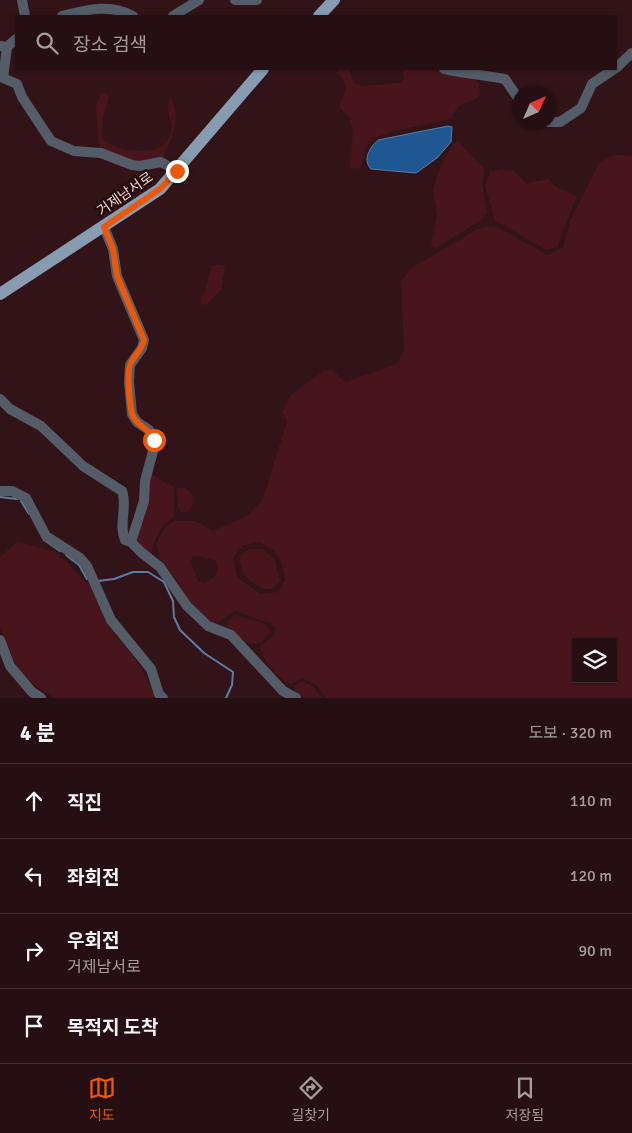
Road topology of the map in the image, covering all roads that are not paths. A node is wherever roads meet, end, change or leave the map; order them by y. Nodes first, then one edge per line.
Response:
1 (22, 0) edge
2 (199, 0) edge
3 (235, 0) edge
4 (257, 0) edge
5 (334, 0) edge
6 (25, 15) edge
7 (67, 15) edge
8 (131, 15) edge
9 (175, 15) edge
10 (320, 15) edge
11 (15, 40) edge
12 (4, 46) edge
13 (632, 53) edge
14 (617, 66) edge
15 (262, 70) edge
16 (448, 70) edge
17 (612, 70) edge
18 (2, 78) edge
19 (512, 88) edge
20 (557, 122) edge
21 (177, 171) junction
22 (104, 227) junction
23 (0, 294) edge
24 (0, 399) edge
25 (0, 491) edge
26 (131, 542) junction
27 (0, 640) edge
28 (41, 698) edge
29 (163, 698) edge
30 (296, 698) edge

1 - 6 lane
2 - 9 lane
3 - 4 lane
5 - 10 main road
7 - 8 lane
11 - 12 lane
12 - 18 lane
13 - 14 lane
15 - 21 main road, 거제남서로
16 - 19 lane
17 - 20 lane
18 - 21 lane
21 - 22 main road, 거제남서로
22 - 23 main road, 거제남서로
22 - 26 lane
24 - 26 lane
25 - 29 lane
26 - 30 lane
27 - 28 lane

